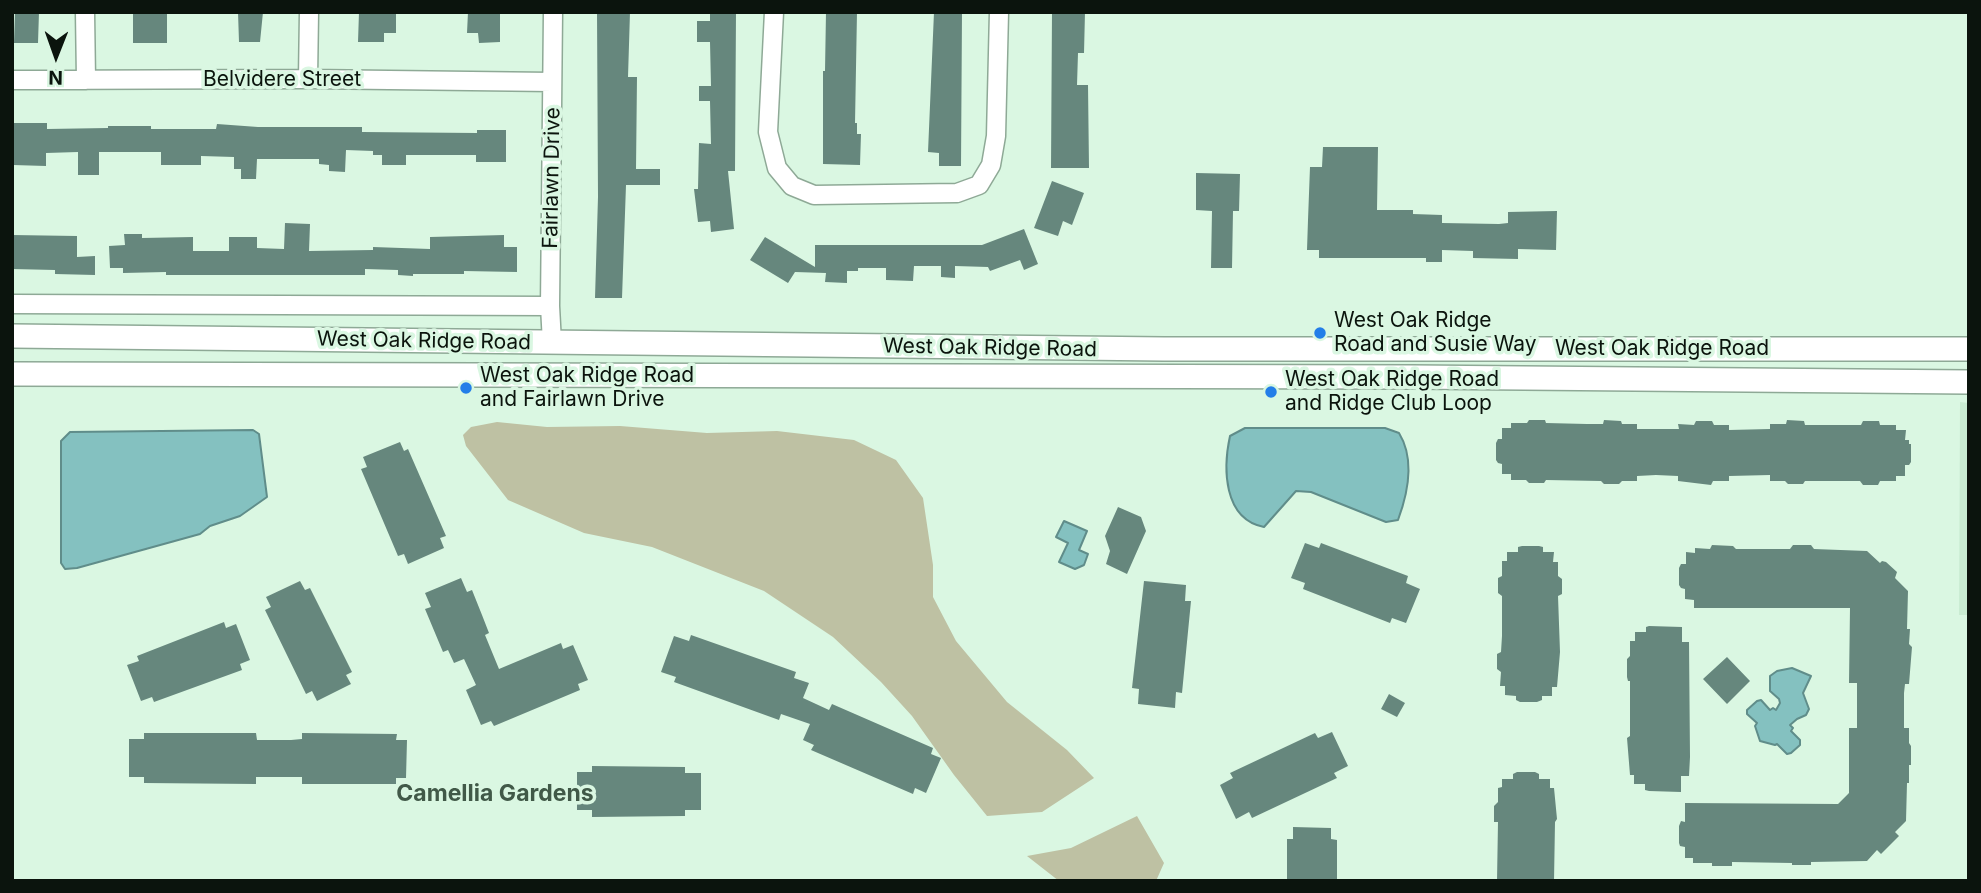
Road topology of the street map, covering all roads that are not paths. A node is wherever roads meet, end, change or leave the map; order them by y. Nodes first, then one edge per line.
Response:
1 (85, 12) edge
2 (309, 12) edge
3 (553, 12) edge
4 (774, 12) edge
5 (999, 12) edge
6 (308, 79) junction
7 (12, 80) edge
8 (86, 80) junction
9 (552, 82) junction
10 (12, 304) edge
11 (550, 306) junction
12 (12, 336) edge
13 (552, 343) junction
14 (1164, 349) junction
15 (1969, 349) edge
16 (331, 373) junction
17 (12, 374) edge
18 (1165, 377) junction
19 (1969, 382) edge

1 - 8 street
2 - 6 street
3 - 9 street, Fairlawn Drive
4 - 5 street
6 - 8 street, Belvidere Street
6 - 9 street, Belvidere Street
7 - 8 street, Belvidere Street
9 - 11 street, Fairlawn Drive
10 - 11 street
11 - 13 street, Fairlawn Drive
12 - 13 street, West Oak Ridge Road
13 - 14 street, West Oak Ridge Road
13 - 16 street
14 - 15 street, West Oak Ridge Road
14 - 18 street
16 - 17 street, West Oak Ridge Road
16 - 18 street, West Oak Ridge Road
18 - 19 street, West Oak Ridge Road

